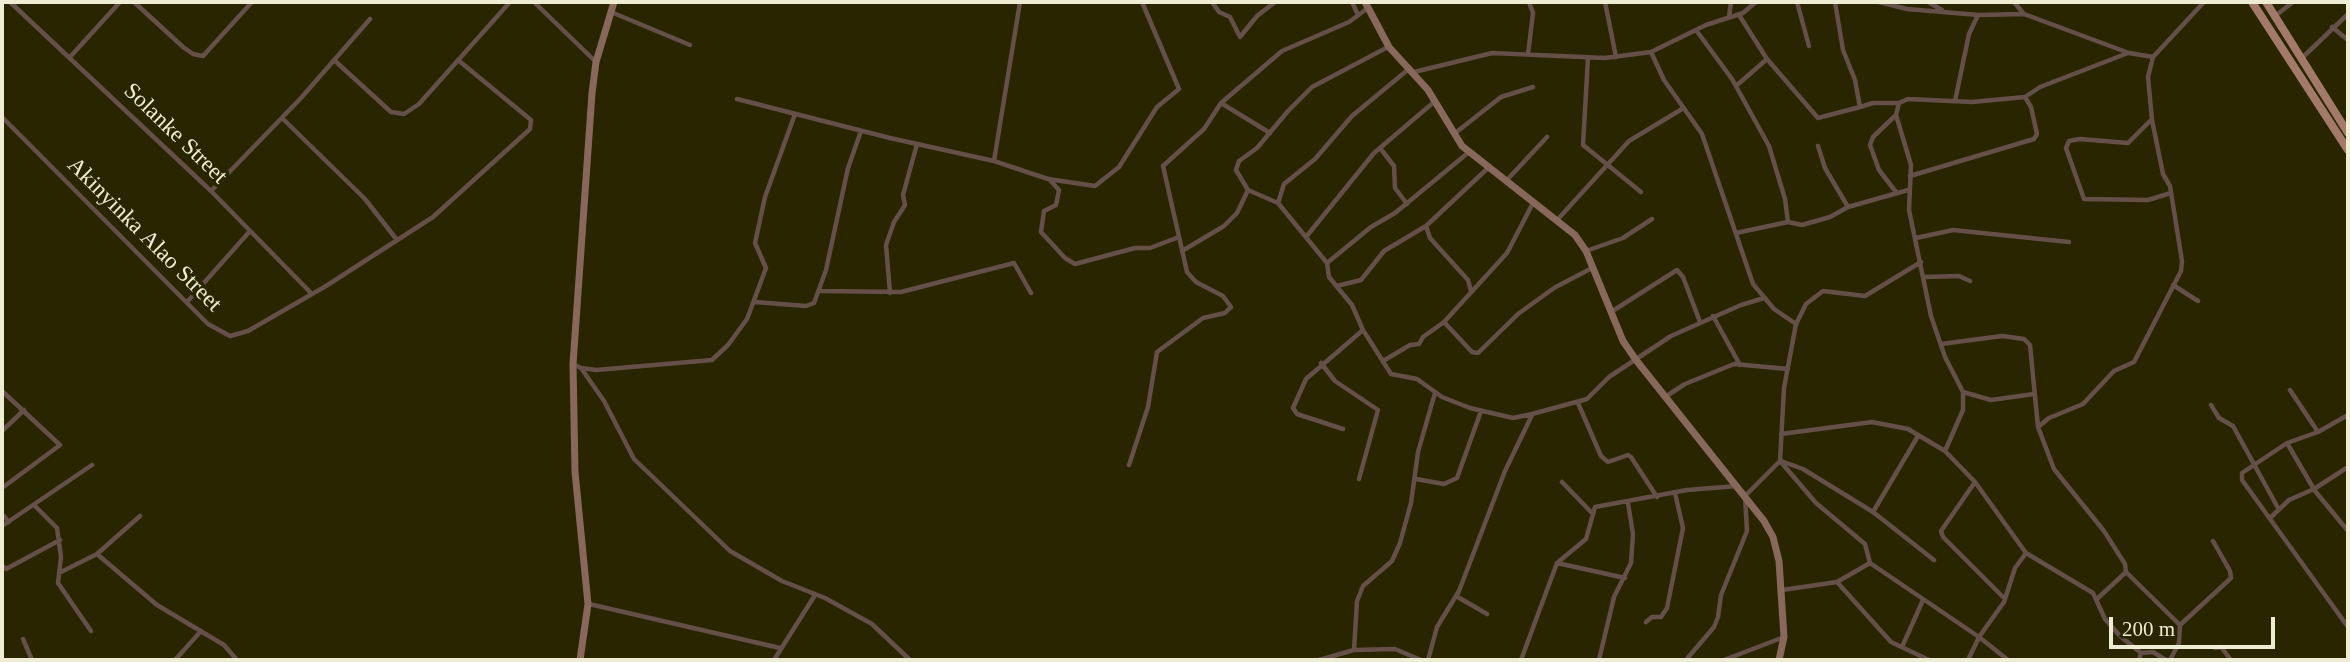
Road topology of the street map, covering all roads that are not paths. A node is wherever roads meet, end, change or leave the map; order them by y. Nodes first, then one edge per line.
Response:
1 (10, 2) edge
2 (120, 2) edge
3 (134, 2) edge
4 (252, 2) edge
5 (510, 2) edge
6 (534, 2) edge
7 (614, 2) edge
8 (1020, 2) edge
9 (1142, 2) edge
10 (1212, 2) edge
11 (1275, 2) edge
12 (1352, 2) edge
13 (1530, 2) edge
14 (1605, 2) edge
15 (1731, 2) edge
16 (1756, 2) edge
17 (1797, 2) edge
18 (1835, 2) edge
19 (1879, 2) edge
20 (1928, 2) edge
21 (2014, 2) edge
22 (2204, 2) edge
23 (2252, 2) edge
24 (2266, 2) edge
25 (2293, 2) edge
26 (1367, 5) edge
27 (1942, 11) junction
28 (611, 12) junction
29 (2024, 14) junction
30 (2348, 14) edge
31 (1358, 15) junction
32 (1739, 15) junction
33 (1978, 15) junction
34 (2275, 16) junction
35 (1729, 17) junction
36 (370, 19) dead end
37 (2332, 27) junction
38 (1696, 30) junction
39 (2348, 40) edge
40 (690, 45) dead end
41 (1809, 46) dead end
42 (1389, 47) junction
43 (1651, 52) junction
44 (2129, 53) junction
45 (1528, 54) junction
46 (70, 57) junction
47 (1616, 57) junction
48 (2153, 57) junction
49 (1588, 58) junction
50 (2301, 58) junction
51 (1768, 59) junction
52 (334, 60) junction
53 (458, 60) junction
54 (596, 62) junction
55 (1412, 70) junction
56 (1735, 86) junction
57 (1533, 87) dead end
58 (2025, 97) junction
59 (737, 99) dead end
60 (1955, 101) junction
61 (1434, 102) junction
62 (1221, 103) junction
63 (1899, 103) junction
64 (1860, 107) junction
65 (1682, 109) junction
66 (795, 114) junction
67 (1896, 115) junction
68 (2, 117) edge
69 (282, 118) junction
70 (2152, 120) junction
71 (861, 131) junction
72 (1270, 133) junction
73 (2348, 133) edge
74 (1453, 135) junction
75 (1547, 137) dead end
76 (917, 144) junction
77 (1818, 146) dead end
78 (1380, 148) junction
79 (2348, 150) edge
80 (1469, 152) junction
81 (994, 160) junction
82 (1605, 164) junction
83 (1488, 168) junction
84 (1910, 176) junction
85 (1048, 179) junction
86 (1506, 182) junction
87 (1248, 190) junction
88 (1908, 190) junction
89 (211, 191) junction
90 (1640, 192) dead end
91 (1896, 192) junction
92 (2171, 193) junction
93 (1278, 202) junction
94 (1533, 202) junction
95 (1406, 204) junction
96 (1848, 206) junction
97 (1558, 219) junction
98 (1652, 219) dead end
99 (1788, 222) junction
100 (1426, 226) junction
101 (250, 231) junction
102 (1736, 233) junction
103 (1179, 237) junction
104 (1306, 237) junction
105 (1916, 239) junction
106 (397, 240) junction
107 (2069, 242) dead end
108 (1182, 251) junction
109 (1586, 251) junction
110 (1921, 262) junction
111 (1327, 263) junction
112 (1592, 268) junction
113 (1924, 277) junction
114 (1970, 281) dead end
115 (2174, 285) junction
116 (1336, 286) junction
117 (820, 291) junction
118 (1471, 292) junction
119 (890, 293) junction
120 (1031, 293) dead end
121 (312, 294) junction
122 (1764, 298) junction
123 (2197, 301) dead end
124 (187, 302) junction
125 (755, 302) junction
126 (1611, 312) junction
127 (1713, 316) junction
128 (1444, 322) junction
129 (1700, 322) junction
130 (1796, 324) junction
131 (1363, 330) junction
132 (1941, 344) junction
133 (1636, 360) junction
134 (1383, 361) junction
135 (1321, 363) junction
136 (1740, 365) junction
137 (577, 366) junction
138 (1788, 369) junction
139 (2290, 390) dead end
140 (2, 391) edge
141 (1963, 392) junction
142 (1434, 393) junction
143 (2034, 394) junction
144 (1665, 397) junction
145 (1578, 403) junction
146 (2211, 405) dead end
147 (24, 410) junction
148 (1482, 411) junction
149 (1532, 414) junction
150 (2348, 415) edge
151 (2038, 427) junction
152 (1343, 429) dead end
153 (2, 430) edge
154 (2318, 432) junction
155 (1780, 434) junction
156 (1918, 436) junction
157 (2287, 443) junction
158 (1945, 451) junction
159 (1780, 461) junction
160 (2256, 462) junction
161 (1129, 464) dead end
162 (92, 465) dead end
163 (2348, 467) edge
164 (1359, 479) dead end
165 (1416, 479) junction
166 (1562, 482) dead end
167 (1975, 482) junction
168 (1737, 486) junction
169 (2, 488) edge
170 (2314, 489) junction
171 (1675, 493) junction
172 (1745, 496) junction
173 (1657, 497) junction
174 (1628, 503) junction
175 (34, 505) junction
176 (2278, 509) junction
177 (1591, 512) junction
178 (1873, 512) junction
179 (2, 514) edge
180 (140, 516) dead end
181 (2270, 518) junction
182 (9, 522) junction
183 (2, 526) edge
184 (2348, 531) edge
185 (60, 540) junction
186 (2213, 541) dead end
187 (2026, 553) junction
188 (97, 554) junction
189 (1934, 560) dead end
190 (1557, 563) junction
191 (1870, 563) junction
192 (2, 565) edge
193 (2126, 572) junction
194 (58, 573) junction
195 (1625, 578) junction
196 (1837, 582) junction
197 (1782, 590) junction
198 (816, 595) junction
199 (1456, 596) junction
200 (2098, 598) junction
201 (2005, 599) junction
202 (1923, 600) junction
203 (588, 604) junction
204 (1487, 614) dead end
205 (1646, 622) dead end
206 (2180, 625) junction
207 (2348, 627) edge
208 (91, 631) dead end
209 (201, 631) junction
210 (1784, 637) junction
211 (1979, 637) junction
212 (23, 639) dead end
213 (1902, 647) junction
214 (780, 648) junction
215 (2215, 648) dead end
216 (1354, 650) junction
217 (2141, 653) junction
218 (32, 660) edge
219 (175, 660) edge
220 (237, 660) edge
221 (580, 660) edge
222 (774, 660) edge
223 (910, 660) edge
224 (1319, 660) edge
225 (1421, 660) edge
226 (1428, 660) edge
227 (1521, 660) edge
228 (1600, 660) edge
229 (1686, 660) edge
230 (1724, 660) edge
231 (1779, 660) edge
232 (1929, 660) edge
233 (1968, 660) edge
234 (2008, 660) edge
235 (2139, 660) edge
236 (2168, 660) edge
237 (2231, 660) edge

1 - 46 street, Solanke Street
2 - 46 street
3 - 4 street
5 - 53 street
6 - 54 street
7 - 28 street
8 - 81 street
9 - 85 street
10 - 11 street
12 - 31 street
13 - 45 street
14 - 47 street
15 - 35 street
16 - 32 street
17 - 41 street
18 - 64 street
19 - 27 street
20 - 27 street
21 - 29 street
22 - 48 street
23 - 79 main road
24 - 34 main road
25 - 34 street
26 - 31 street
26 - 42 street
27 - 33 street
28 - 40 street
28 - 54 street
29 - 33 street
29 - 44 street
30 - 37 street
31 - 62 street
32 - 35 street
32 - 51 street
33 - 60 street
34 - 50 main road
35 - 38 street
36 - 52 street
37 - 39 street
37 - 50 street
38 - 43 street
38 - 56 street
42 - 55 street
42 - 72 street
43 - 47 street
43 - 65 street
44 - 48 street
44 - 58 street
45 - 49 street
45 - 55 street
46 - 89 street, Solanke Street
47 - 49 street
48 - 70 street
49 - 82 street
50 - 73 main road
51 - 56 street
51 - 64 street
52 - 53 street
52 - 69 street
53 - 106 street
54 - 137 street
55 - 61 street
55 - 93 street
56 - 99 street
57 - 74 street
58 - 60 street
58 - 84 street
59 - 66 street
60 - 63 street
61 - 74 street
61 - 78 street
62 - 72 street
62 - 103 street
63 - 64 street
63 - 67 street
65 - 82 street
65 - 102 street
66 - 71 street
66 - 125 street
67 - 84 street
67 - 91 street
68 - 124 street, Akinyinka Alao Street
69 - 89 street
69 - 106 street
70 - 92 street
70 - 92 street
71 - 76 street
71 - 117 street
72 - 87 street
74 - 80 street
75 - 86 street
76 - 81 street
76 - 119 street
77 - 96 street
78 - 95 street
78 - 104 street
80 - 83 street
80 - 95 street
81 - 85 street
82 - 90 street
82 - 97 street
83 - 86 street
83 - 100 street
84 - 88 street
85 - 103 street
86 - 94 street
87 - 93 street
87 - 108 street
88 - 91 street
88 - 105 street
89 - 101 street, Solanke Street
91 - 96 street
92 - 115 street
93 - 104 street
94 - 97 street
94 - 118 street
95 - 111 street
96 - 99 street
97 - 109 street
98 - 109 street
99 - 102 street
100 - 116 street
100 - 118 street
101 - 121 street, Solanke Street
101 - 124 street
102 - 122 street
103 - 108 street
104 - 111 street
105 - 107 street
105 - 110 street
106 - 121 street
108 - 161 street
109 - 112 street
110 - 113 street
110 - 130 street
111 - 116 street
112 - 126 street
112 - 128 street
113 - 114 street
113 - 132 street
115 - 123 street
115 - 151 street
116 - 131 street
117 - 119 street
117 - 125 street
118 - 128 street
119 - 120 street
121 - 124 street, Akinyinka Alao Street
122 - 127 street
122 - 130 street
125 - 137 street
126 - 129 street
126 - 133 street
127 - 129 street
127 - 136 street
128 - 134 street
129 - 133 street
130 - 138 street
131 - 134 street
131 - 135 street
132 - 141 street
132 - 143 street
133 - 144 street
133 - 145 street
134 - 142 street
135 - 152 street
135 - 164 street
136 - 138 street
136 - 144 street
137 - 198 street
137 - 203 street
138 - 155 street
139 - 154 street
140 - 147 street
141 - 143 street
141 - 158 street
142 - 148 street
142 - 165 street
143 - 151 street
144 - 168 street
145 - 149 street
145 - 173 street
146 - 160 street
147 - 153 street
147 - 169 street
148 - 149 street
148 - 165 street
149 - 199 street
150 - 154 street
151 - 193 street
154 - 157 street
155 - 156 street
155 - 159 street
156 - 158 street
156 - 178 street
157 - 160 street
157 - 170 street
158 - 167 street
159 - 172 street
159 - 178 street
159 - 191 street
160 - 176 street
160 - 181 street
162 - 175 street
163 - 170 street
165 - 216 street
166 - 177 street
167 - 187 street
167 - 201 street
168 - 171 street
168 - 172 street
170 - 176 street
170 - 184 street
171 - 173 street
171 - 205 street
172 - 197 street
172 - 229 street
173 - 174 street
174 - 177 street
174 - 195 street
175 - 182 street
175 - 185 street
176 - 181 street
177 - 190 street
178 - 189 street
179 - 182 street
180 - 188 street
181 - 207 street
182 - 183 street
185 - 192 street
185 - 194 street
186 - 206 street
187 - 200 street
187 - 201 street
188 - 194 street
188 - 209 street
190 - 195 street
190 - 227 street
191 - 196 street
191 - 202 street
193 - 200 street
193 - 206 street
194 - 208 street
195 - 228 street
196 - 197 street
196 - 213 street
197 - 210 street
198 - 214 street
198 - 223 street
199 - 204 street
199 - 226 street
200 - 217 street
201 - 211 street
202 - 211 street
202 - 213 street
203 - 214 street
203 - 221 street
206 - 236 street
209 - 219 street
209 - 220 street
210 - 230 street
210 - 231 street
211 - 233 street
211 - 234 street
212 - 218 street
213 - 232 street
214 - 222 street
215 - 237 street
216 - 224 street
216 - 225 street
217 - 235 street
217 - 236 street

